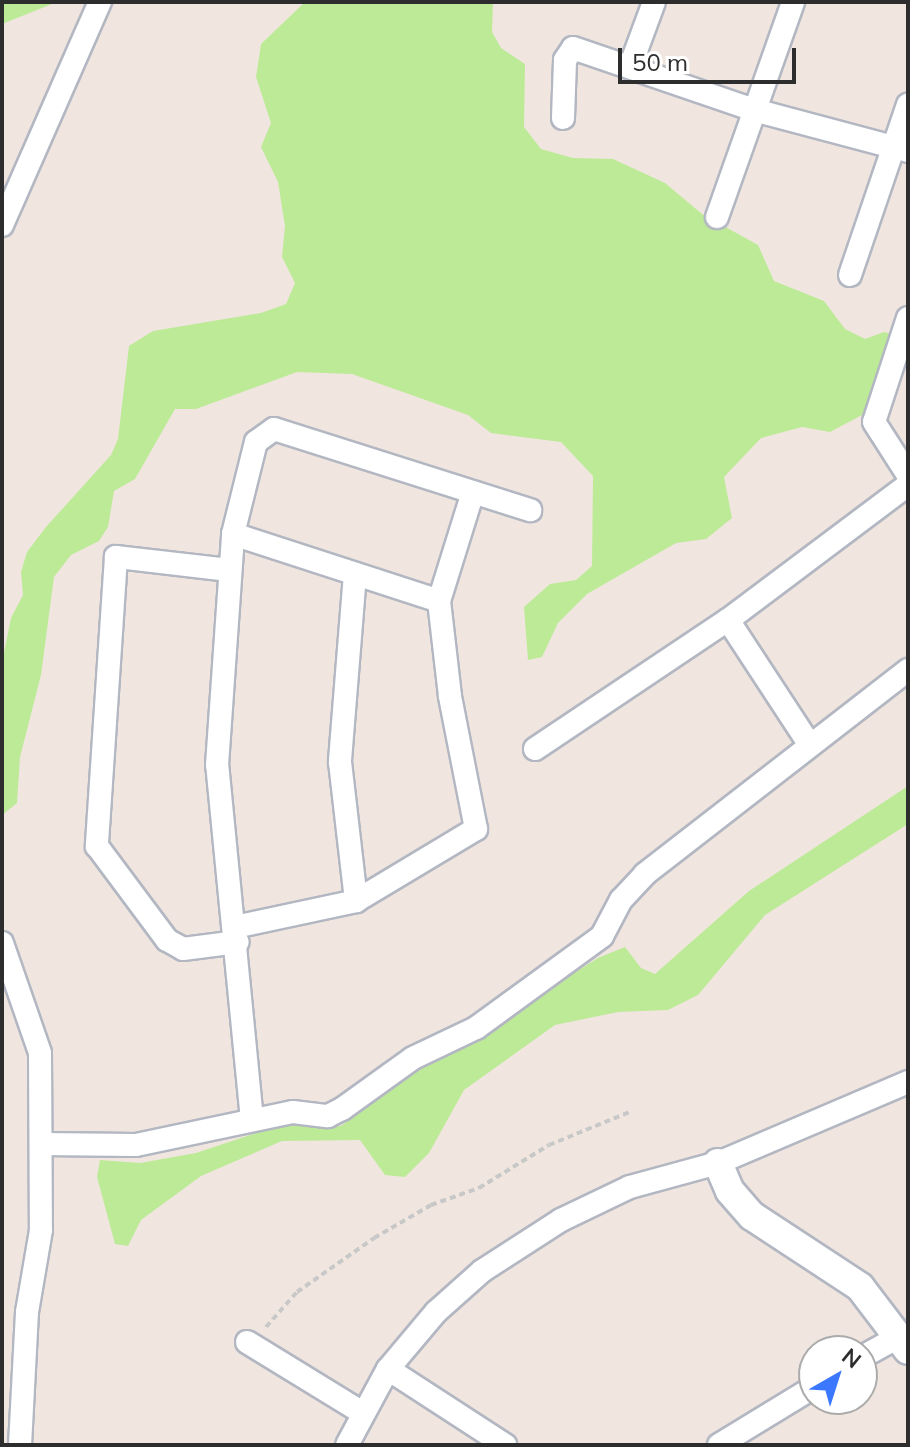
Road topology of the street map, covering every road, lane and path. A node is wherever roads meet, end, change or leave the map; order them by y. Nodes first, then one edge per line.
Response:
1 (100, 2) edge
2 (654, 2) edge
3 (793, 2) edge
4 (630, 67) junction
5 (908, 105) edge
6 (754, 110) junction
7 (563, 118) dead end
8 (901, 149) edge
9 (717, 217) dead end
10 (2, 225) edge
11 (850, 275) dead end
12 (908, 318) edge
13 (908, 475) edge
14 (908, 485) edge
15 (473, 492) junction
16 (530, 510) dead end
17 (233, 534) junction
18 (229, 570) junction
19 (355, 574) junction
20 (439, 601) junction
21 (728, 620) junction
22 (908, 670) edge
23 (809, 744) junction
24 (535, 749) dead end
25 (356, 901) junction
26 (236, 934) junction
27 (2, 943) edge
28 (908, 1082) edge
29 (632, 1111) dead end
30 (252, 1120) junction
31 (41, 1144) junction
32 (718, 1163) junction
33 (904, 1343) edge
34 (251, 1344) joint
35 (878, 1352) edge
36 (388, 1369) junction
37 (798, 1397) edge
38 (363, 1413) junction
39 (20, 1445) edge
40 (347, 1445) edge
41 (505, 1445) edge
42 (719, 1445) edge

1 - 10 street
2 - 4 street
3 - 6 street
4 - 6 street
4 - 7 street
5 - 8 street
6 - 8 street
6 - 9 street
8 - 11 street
12 - 13 street
14 - 21 street
15 - 16 street
15 - 17 street
15 - 20 street
17 - 18 street
17 - 19 street
18 - 26 street
18 - 26 street
19 - 20 street
19 - 25 street
20 - 25 street
21 - 23 street
21 - 24 street
22 - 23 street
23 - 30 street
25 - 26 street
26 - 30 street
27 - 31 street
28 - 32 street
29 - 34 path
30 - 31 street
31 - 39 street
32 - 33 street
32 - 36 street
33 - 35 street
34 - 38 street
36 - 38 street
36 - 41 street
37 - 42 street
38 - 40 street

